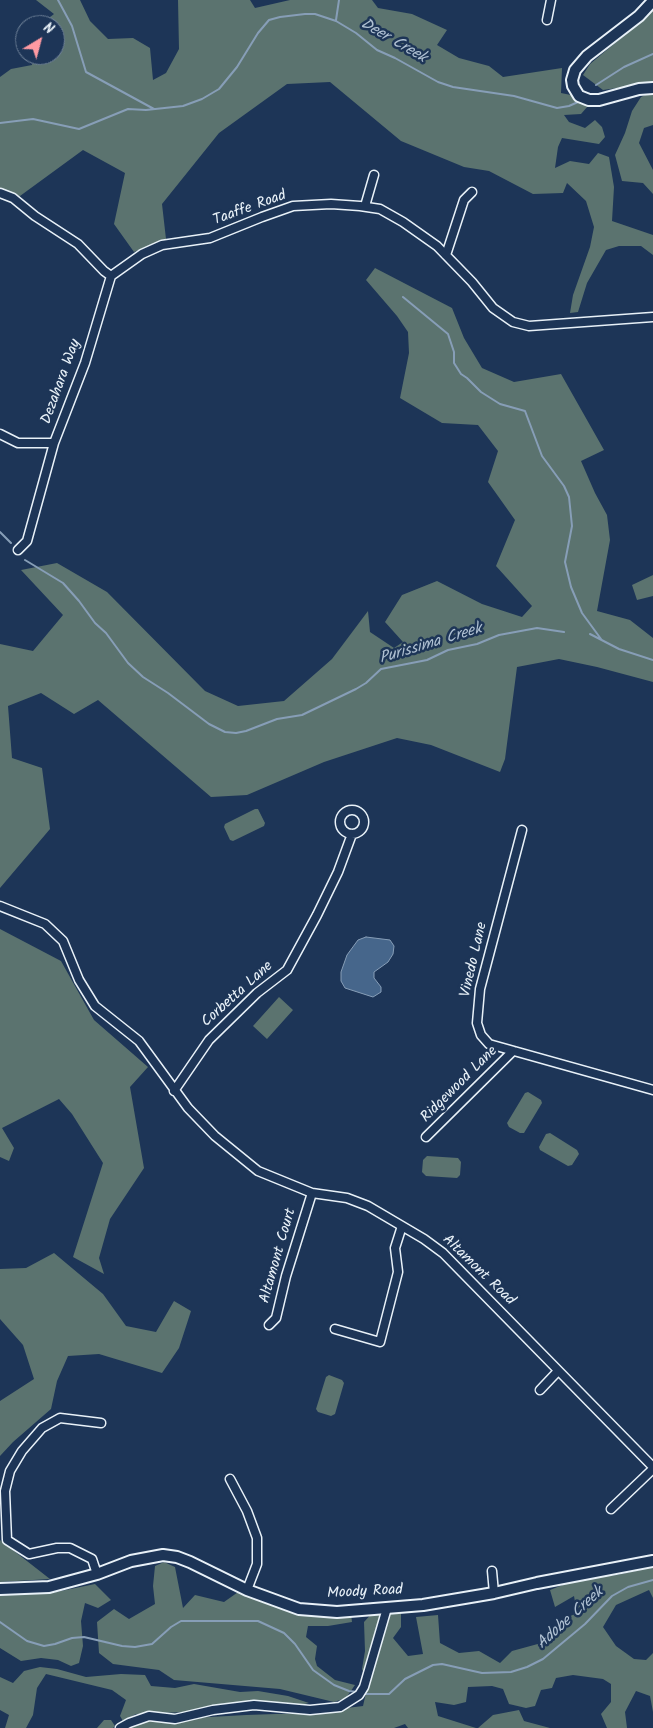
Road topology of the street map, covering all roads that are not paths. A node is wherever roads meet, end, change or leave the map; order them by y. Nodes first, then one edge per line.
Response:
1 (551, 0) edge
2 (653, 2) edge
3 (547, 20) dead end
4 (653, 88) edge
5 (374, 175) dead end
6 (472, 192) dead end
7 (0, 193) edge
8 (365, 206) junction
9 (446, 255) junction
10 (111, 276) junction
11 (653, 317) edge
12 (0, 434) edge
13 (54, 443) junction
14 (18, 550) dead end
15 (522, 830) dead end
16 (352, 834) dead end
17 (0, 906) edge
18 (513, 1051) junction
19 (174, 1090) junction
20 (653, 1090) edge
21 (426, 1137) dead end
22 (312, 1193) junction
23 (402, 1226) junction
24 (269, 1325) dead end
25 (335, 1329) dead end
26 (558, 1371) junction
27 (540, 1390) dead end
28 (101, 1424) dead end
29 (653, 1468) edge
30 (230, 1479) dead end
31 (611, 1509) dead end
32 (653, 1561) edge
33 (492, 1571) dead end
34 (97, 1574) junction
35 (0, 1589) edge
36 (247, 1590) junction
37 (494, 1593) junction
38 (387, 1608) junction
39 (120, 1728) edge

1 - 3 street
2 - 4 street
5 - 8 street
6 - 9 street
7 - 10 street
8 - 9 street, Taaffe Road
8 - 10 street, Taaffe Road
9 - 11 street, Taaffe Road
10 - 13 street, Dezahara Way
12 - 13 street, Dezahara Way
13 - 14 street
15 - 18 street, Vinedo Lane
16 - 19 street, Corbetta Lane
17 - 19 street, Altamont Road
18 - 20 street, Vinedo Lane
18 - 21 street, Ridgewood Lane
19 - 22 street, Altamont Road
22 - 23 street, Altamont Road
22 - 24 street, Altamont Court
23 - 25 street
23 - 26 street, Altamont Road
26 - 27 street
26 - 29 street, Altamont Road
28 - 34 street
29 - 31 street
30 - 36 street
32 - 37 street, Moody Road
33 - 37 street
34 - 35 street, Moody Road
34 - 36 street, Moody Road
36 - 38 street, Moody Road
37 - 38 street, Moody Road
38 - 39 street

